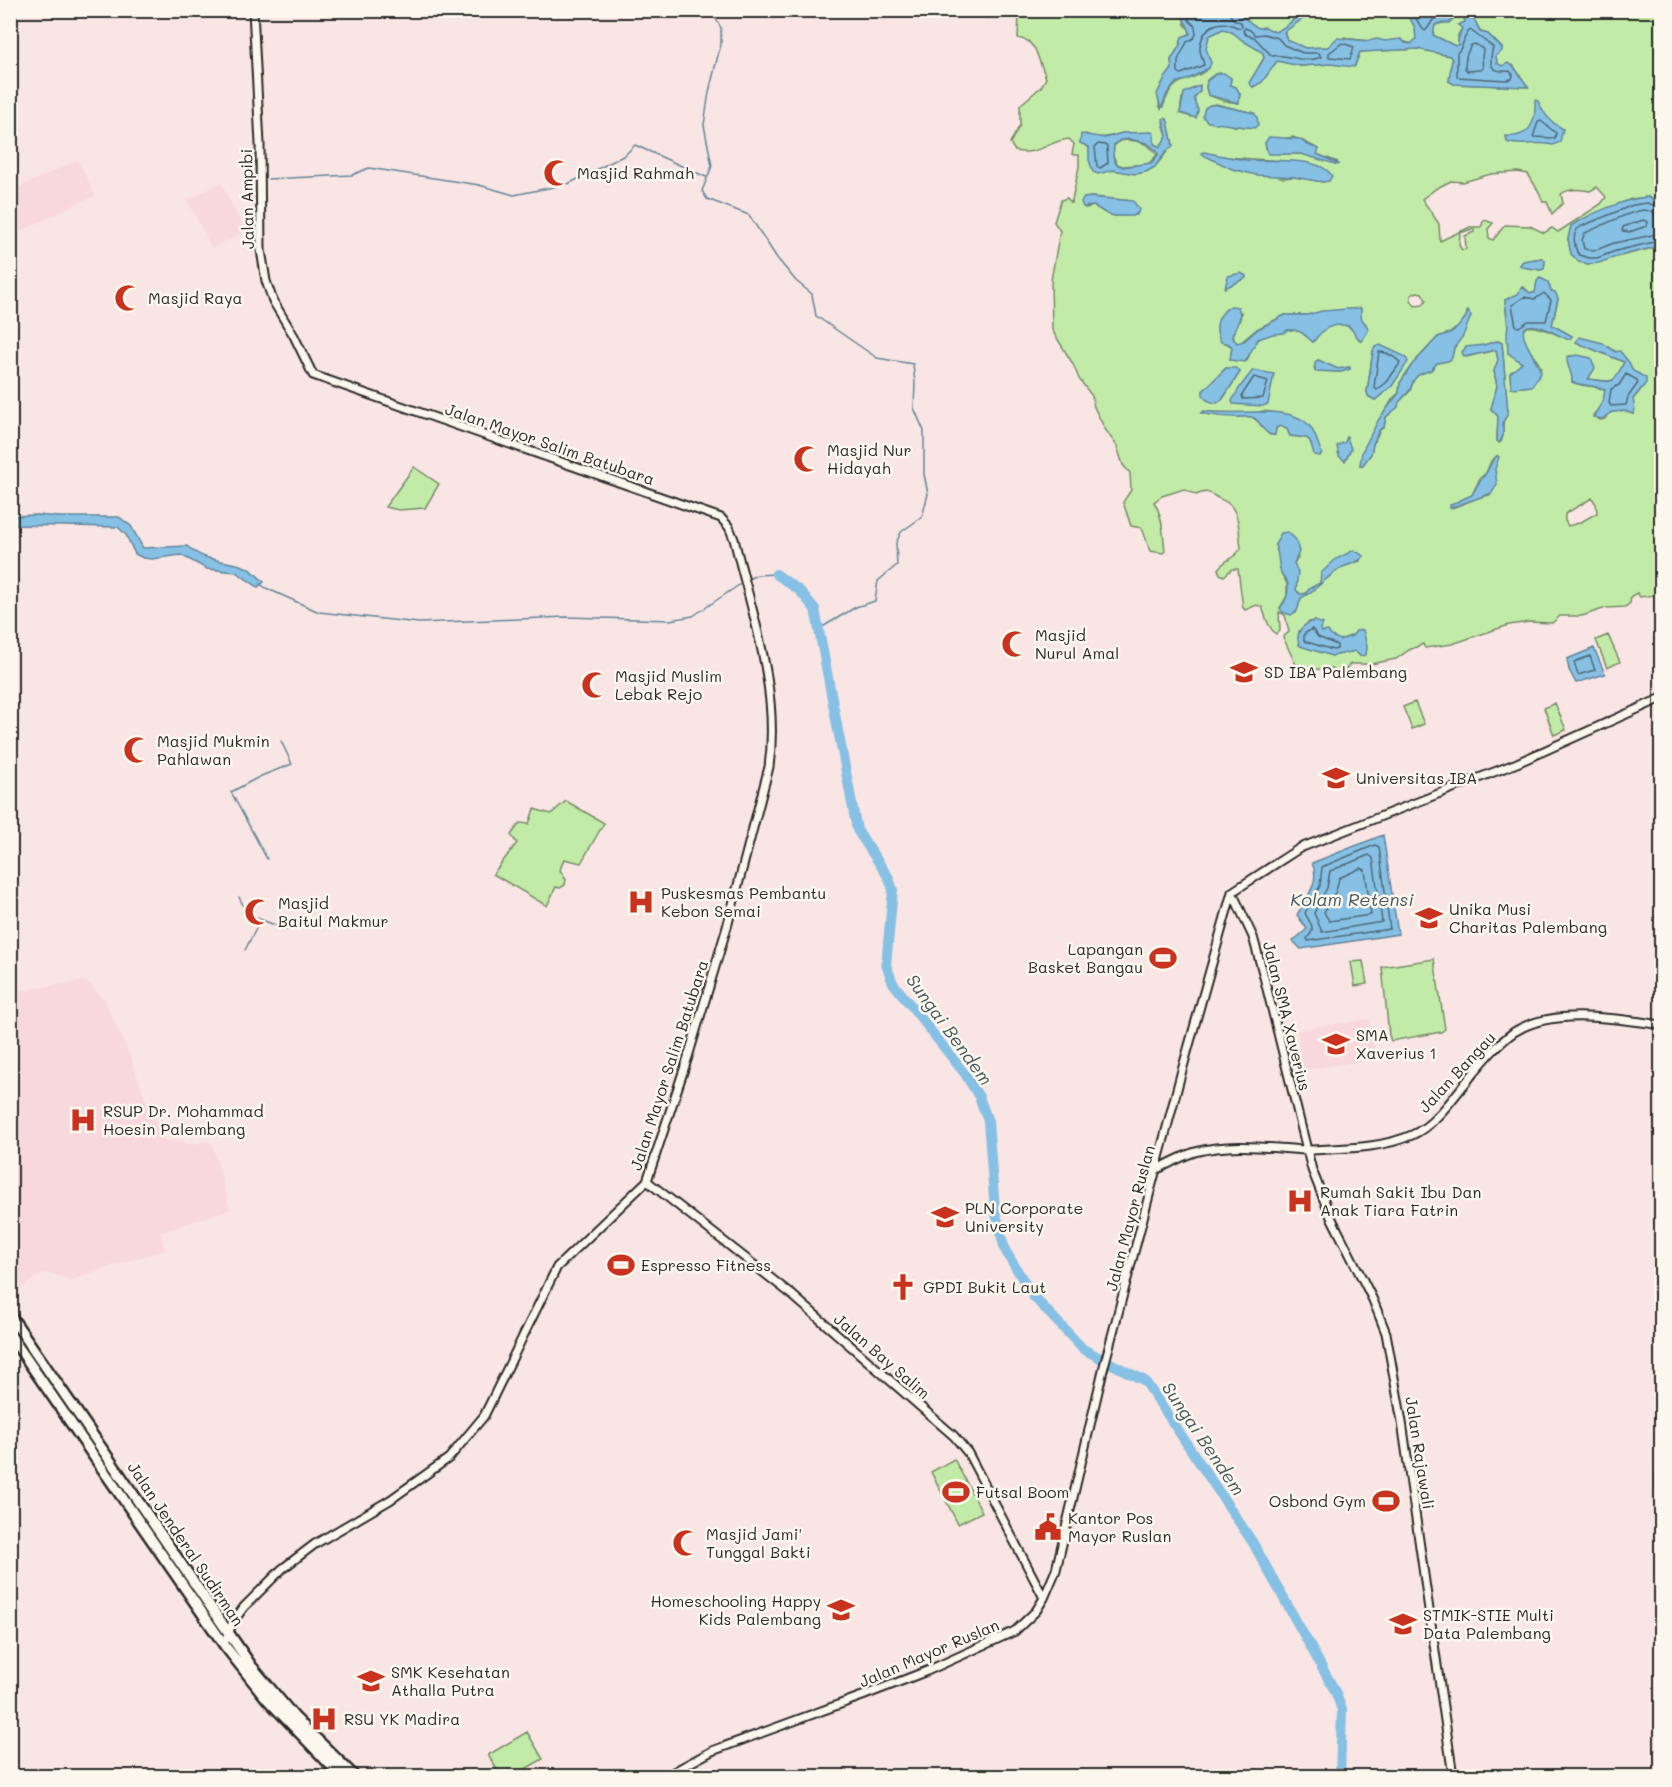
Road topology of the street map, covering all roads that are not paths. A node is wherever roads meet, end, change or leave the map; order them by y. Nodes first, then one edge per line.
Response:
1 (253, 10) edge
2 (313, 375) joint
3 (1662, 698) edge
4 (1232, 892) junction
5 (1662, 1025) edge
6 (1308, 1150) junction
7 (1157, 1169) junction
8 (647, 1181) junction
9 (10, 1315) edge
10 (10, 1335) edge
11 (47, 1379) junction
12 (153, 1532) junction
13 (1044, 1598) junction
14 (229, 1634) junction
15 (224, 1644) junction
16 (341, 1776) edge
17 (354, 1776) edge
18 (666, 1776) edge
19 (1453, 1776) edge

1 - 2 street, Jalan Ampibi
2 - 8 street, Jalan Mayor Salim Batubara
3 - 4 street
4 - 6 street, Jalan SMA Xaverius
4 - 7 street, Jalan Mayor Ruslan
5 - 6 street, Jalan Bangau
6 - 7 street, Jalan Bangau
6 - 19 street, Jalan Rajawali
7 - 13 street, Jalan Mayor Ruslan
8 - 13 street, Jalan Bay Salim
8 - 14 street, Jalan Mayor Salim Batubara
9 - 11 highway, Jalan Jenderal Sudirman
10 - 11 highway, Jalan Jenderal Sudirman
11 - 12 highway, Jalan Jenderal Sudirman
12 - 14 highway, Jalan Jenderal Sudirman
12 - 15 highway, Jalan Jenderal Sudirman
13 - 18 street, Jalan Mayor Ruslan
14 - 15 street, Jalan Mayor Salim Batubara
14 - 17 highway, Jalan Jenderal Sudirman
15 - 16 highway, Jalan Jenderal Sudirman

